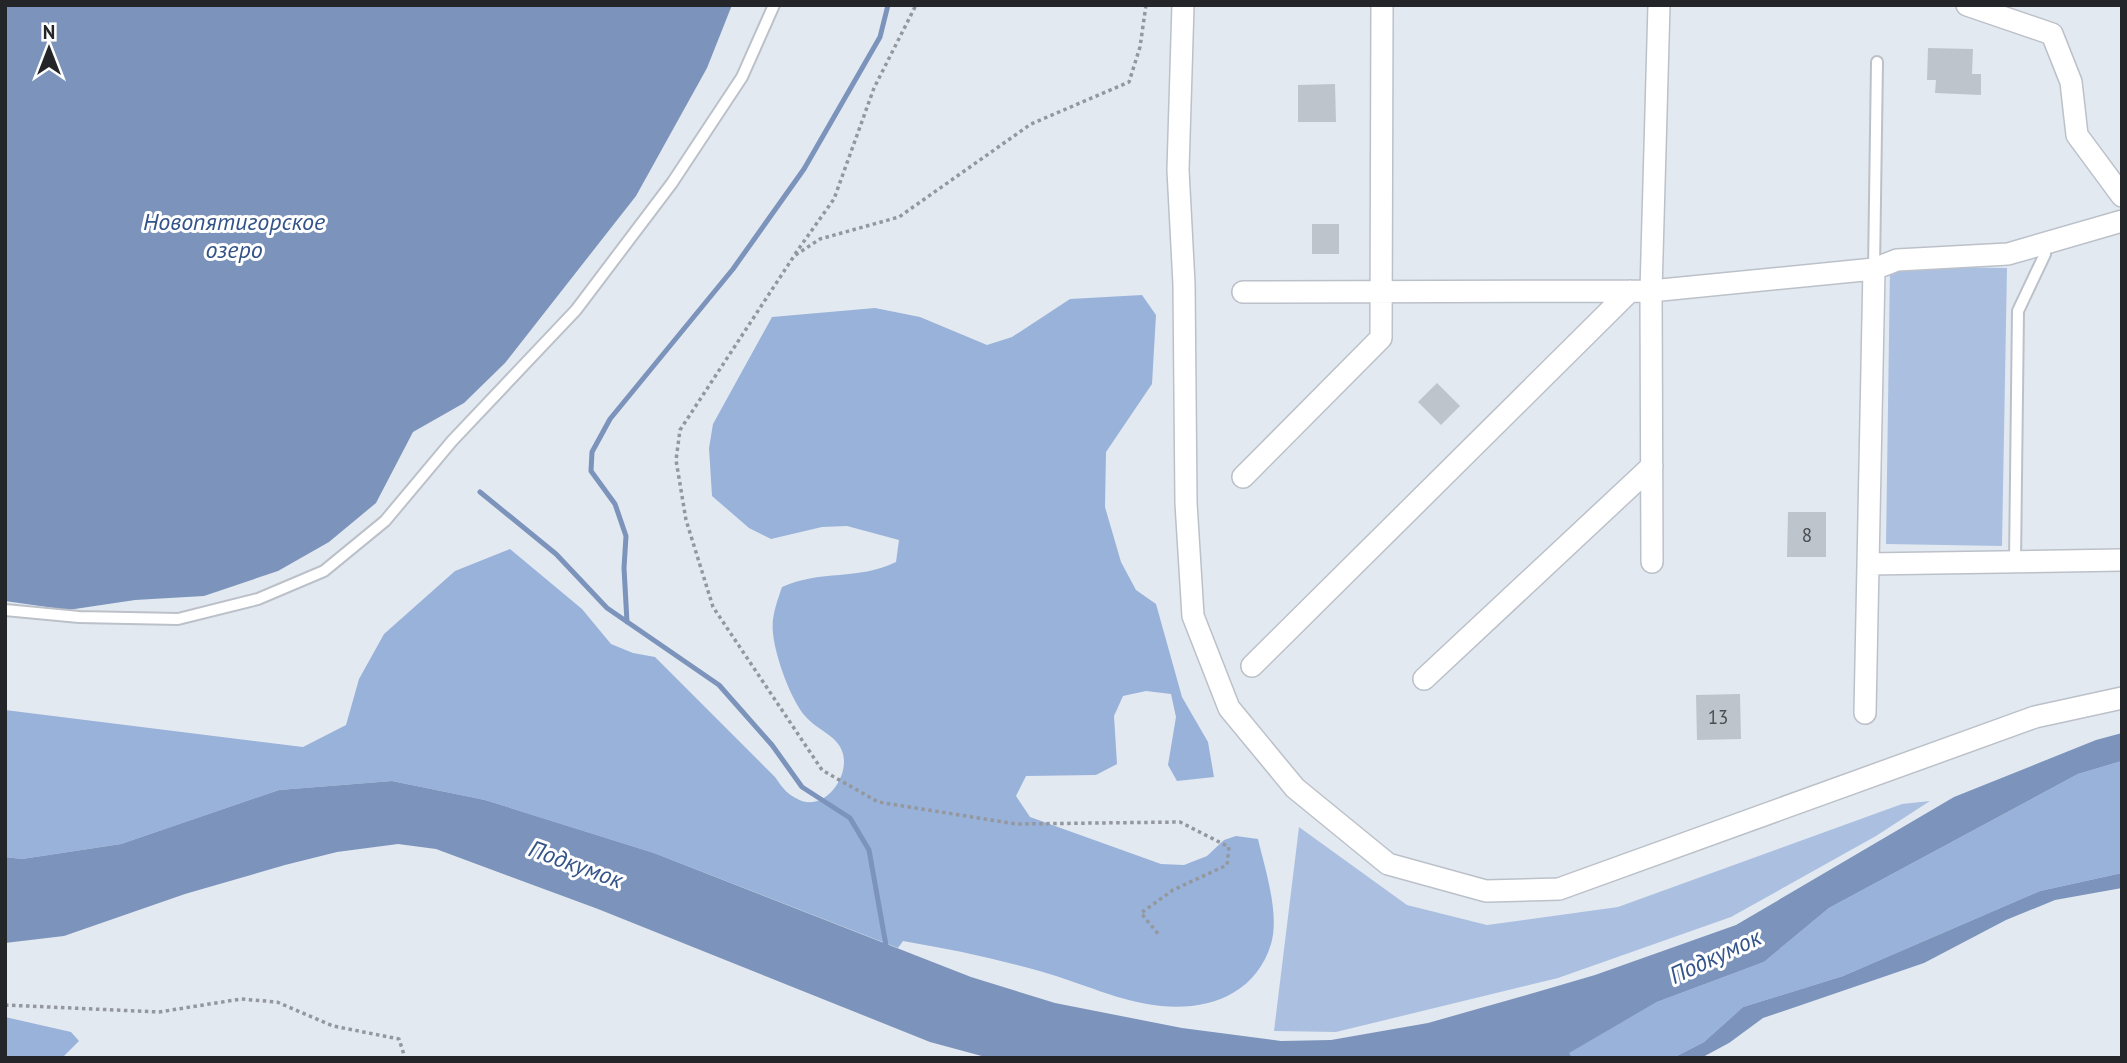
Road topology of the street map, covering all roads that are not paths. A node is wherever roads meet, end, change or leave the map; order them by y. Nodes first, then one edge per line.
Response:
1 (774, 5) edge
2 (1183, 5) edge
3 (1382, 5) edge
4 (1659, 5) edge
5 (1967, 5) edge
6 (1877, 62) dead end
7 (2122, 197) edge
8 (2122, 221) edge
9 (2045, 254) dead end
10 (1874, 269) junction
11 (1641, 291) junction
12 (1243, 292) dead end
13 (1381, 292) junction
14 (1652, 466) junction
15 (1243, 477) dead end
16 (2122, 561) edge
17 (1652, 562) dead end
18 (2015, 562) junction
19 (1868, 564) junction
20 (5, 610) edge
21 (1252, 666) dead end
22 (1424, 679) dead end
23 (2122, 698) edge
24 (1865, 713) dead end

1 - 20 lane
2 - 23 street
3 - 13 street
4 - 11 street
5 - 7 street
6 - 10 lane
8 - 10 street
9 - 18 lane
10 - 11 street
10 - 19 street
11 - 13 street
11 - 14 street
11 - 21 street
12 - 13 street
13 - 15 street
14 - 17 street
14 - 22 street
16 - 18 street
18 - 19 street
19 - 24 street

